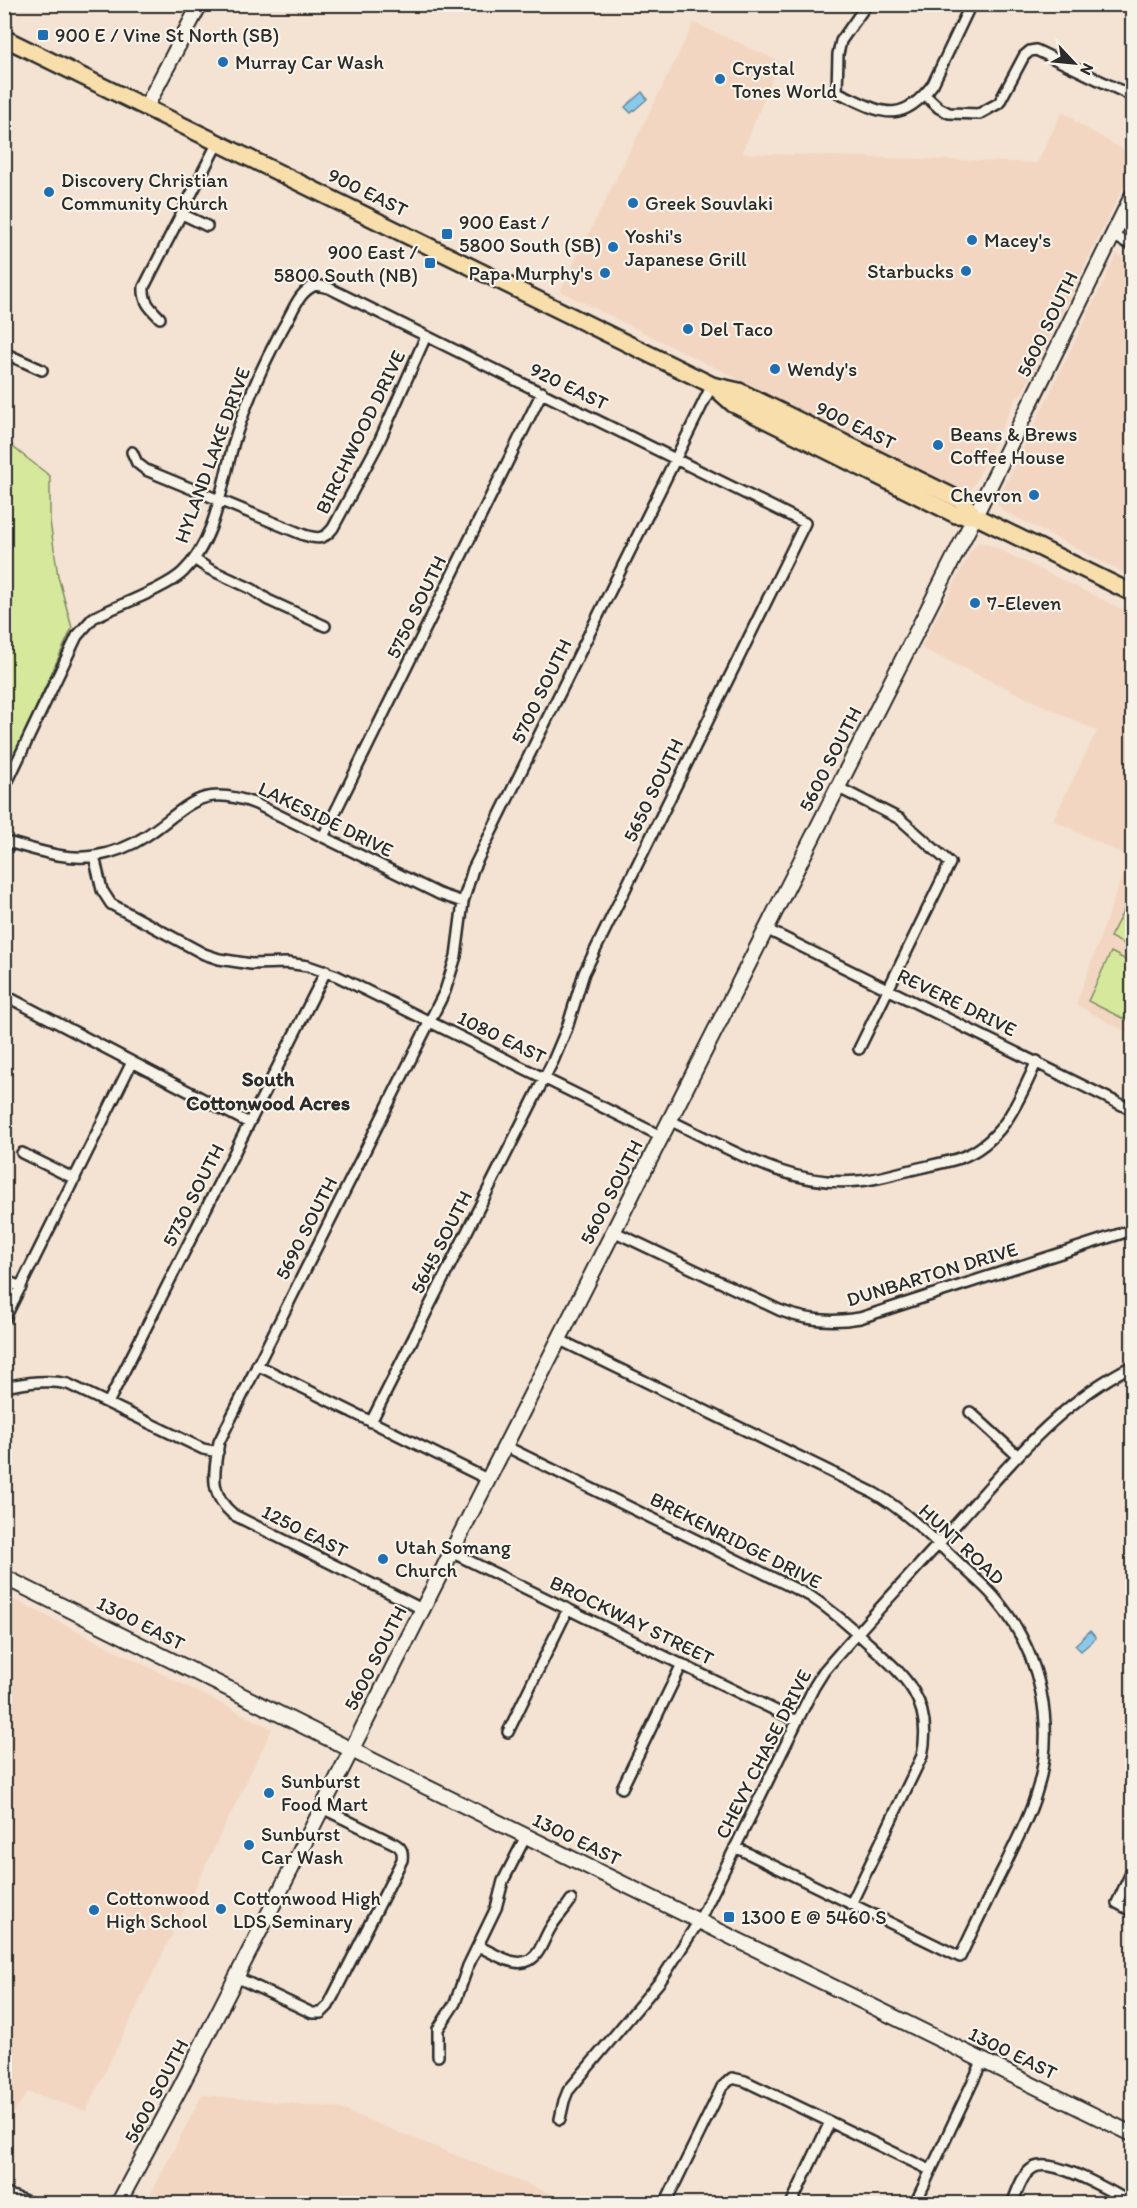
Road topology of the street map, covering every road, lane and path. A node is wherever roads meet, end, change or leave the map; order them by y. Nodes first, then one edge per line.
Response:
1 (200, 4) edge
2 (867, 4) edge
3 (971, 4) edge
4 (4, 38) edge
5 (925, 95) junction
6 (1132, 96) edge
7 (146, 107) junction
8 (218, 142) junction
9 (1132, 196) edge
10 (182, 214) junction
11 (207, 226) dead end
12 (1113, 236) junction
13 (1132, 245) edge
14 (316, 285) joint
15 (160, 318) dead end
16 (426, 336) junction
17 (4, 352) edge
18 (42, 370) dead end
19 (712, 385) junction
20 (542, 392) junction
21 (132, 452) dead end
22 (675, 459) junction
23 (219, 500) junction
24 (975, 516) junction
25 (805, 522) joint
26 (194, 559) junction
27 (1132, 593) edge
28 (325, 626) dead end
29 (837, 787) junction
30 (4, 789) edge
31 (323, 837) junction
32 (4, 841) edge
33 (94, 856) junction
34 (463, 902) junction
35 (766, 929) junction
36 (326, 971) junction
37 (888, 989) junction
38 (4, 995) edge
39 (430, 1022) junction
40 (859, 1049) dead end
41 (1037, 1061) junction
42 (132, 1062) junction
43 (544, 1078) junction
44 (1132, 1110) edge
45 (669, 1120) junction
46 (249, 1124) junction
47 (661, 1136) junction
48 (22, 1153) dead end
49 (75, 1179) junction
50 (1132, 1230) edge
51 (613, 1231) junction
52 (4, 1280) edge
53 (21, 1287) junction
54 (4, 1320) edge
55 (558, 1339) junction
56 (257, 1365) junction
57 (1132, 1366) edge
58 (4, 1387) edge
59 (108, 1403) junction
60 (970, 1412) dead end
61 (371, 1422) junction
62 (504, 1446) junction
63 (218, 1452) junction
64 (1018, 1456) junction
65 (488, 1479) junction
66 (938, 1544) junction
67 (451, 1552) junction
68 (4, 1576) edge
69 (422, 1609) junction
70 (568, 1609) junction
71 (858, 1633) junction
72 (682, 1664) junction
73 (798, 1721) junction
74 (508, 1732) dead end
75 (351, 1749) junction
76 (622, 1788) dead end
77 (322, 1808) junction
78 (526, 1836) junction
79 (735, 1847) junction
80 (1132, 1871) edge
81 (571, 1899) dead end
82 (851, 1904) junction
83 (1132, 1911) edge
84 (699, 1921) junction
85 (478, 1946) junction
86 (236, 1977) junction
87 (438, 2056) dead end
88 (983, 2060) junction
89 (560, 2119) dead end
90 (830, 2122) junction
91 (1132, 2134) edge
92 (930, 2170) junction
93 (4, 2193) edge
94 (1132, 2203) edge
95 (34, 2204) edge
96 (118, 2204) edge
97 (665, 2204) edge
98 (791, 2204) edge
99 (915, 2204) edge
100 (1012, 2204) edge

1 - 7 main road
2 - 5 street
3 - 5 street
4 - 7 main road, 900 EAST
5 - 6 street
7 - 8 main road, 900 EAST
8 - 10 street
8 - 19 main road, 900 EAST
9 - 12 main road, 5600 SOUTH
10 - 11 street
10 - 15 street
12 - 13 street
12 - 24 main road, 5600 SOUTH
14 - 16 street, 920 EAST
14 - 23 street, HYLAND LAKE DRIVE
16 - 20 street, 920 EAST
16 - 23 street, BIRCHWOOD DRIVE
17 - 18 street
19 - 22 street, 5700 SOUTH
19 - 24 main road, 900 EAST
20 - 22 street, 920 EAST
20 - 31 street, 5750 SOUTH
21 - 23 street, BIRCHWOOD DRIVE
22 - 25 street, 920 EAST
22 - 34 street, 5700 SOUTH
23 - 26 street, HYLAND LAKE DRIVE
24 - 27 main road, 900 EAST
24 - 29 main road, 5600 SOUTH
25 - 43 street, 5650 SOUTH
26 - 28 street
26 - 30 street, HYLAND LAKE DRIVE
29 - 35 main road, 5600 SOUTH
29 - 37 street
31 - 33 street, LAKESIDE DRIVE
31 - 34 street, LAKESIDE DRIVE
32 - 33 street, LAKESIDE DRIVE
33 - 36 street, 1080 EAST
34 - 39 street, 5700 SOUTH
35 - 37 street, REVERE DRIVE
35 - 45 main road, 5600 SOUTH
36 - 39 street, 1080 EAST
36 - 46 street, 5730 SOUTH
37 - 40 street
37 - 41 street, REVERE DRIVE
38 - 42 street
39 - 43 street, 1080 EAST
39 - 56 street, 5690 SOUTH
41 - 44 street, REVERE DRIVE
41 - 45 street
42 - 46 street
42 - 49 street
43 - 47 street, 1080 EAST
43 - 61 street, 5645 SOUTH
45 - 47 main road, 5600 SOUTH
46 - 59 street, 5730 SOUTH
47 - 51 main road, 5600 SOUTH
48 - 49 street
49 - 53 street
50 - 51 street, DUNBARTON DRIVE
51 - 55 main road, 5600 SOUTH
52 - 53 street
53 - 54 street
55 - 62 main road, 5600 SOUTH
55 - 66 street, HUNT ROAD
56 - 61 street
56 - 63 street, 5690 SOUTH
57 - 64 street, CHEVY CHASE DRIVE
58 - 59 street
59 - 63 street
60 - 64 street
61 - 65 street
62 - 65 main road, 5600 SOUTH
62 - 71 street, BREKENRIDGE DRIVE
63 - 69 street, 1250 EAST
64 - 66 street, CHEVY CHASE DRIVE
65 - 67 main road, 5600 SOUTH
66 - 71 street, CHEVY CHASE DRIVE
66 - 82 street, HUNT ROAD
67 - 69 main road, 5600 SOUTH
67 - 70 street, BROCKWAY STREET
68 - 75 main road, 1300 EAST
69 - 75 main road, 5600 SOUTH
70 - 72 street, BROCKWAY STREET
70 - 74 street
71 - 73 street, CHEVY CHASE DRIVE
71 - 82 street, BREKENRIDGE DRIVE
72 - 73 street, BROCKWAY STREET
72 - 76 street
73 - 79 street, CHEVY CHASE DRIVE
75 - 77 main road, 5600 SOUTH
75 - 78 main road, 1300 EAST
77 - 86 main road, 5600 SOUTH
77 - 86 street
78 - 84 main road, 1300 EAST
78 - 85 street
79 - 82 street
79 - 84 street, CHEVY CHASE DRIVE
80 - 83 street
81 - 85 street
84 - 88 main road, 1300 EAST
84 - 89 street, CHEVY CHASE DRIVE
85 - 87 street
86 - 96 main road, 5600 SOUTH
88 - 91 main road, 1300 EAST
88 - 92 street
90 - 92 street
90 - 97 street
90 - 98 street
92 - 99 street
93 - 95 street
94 - 100 street

